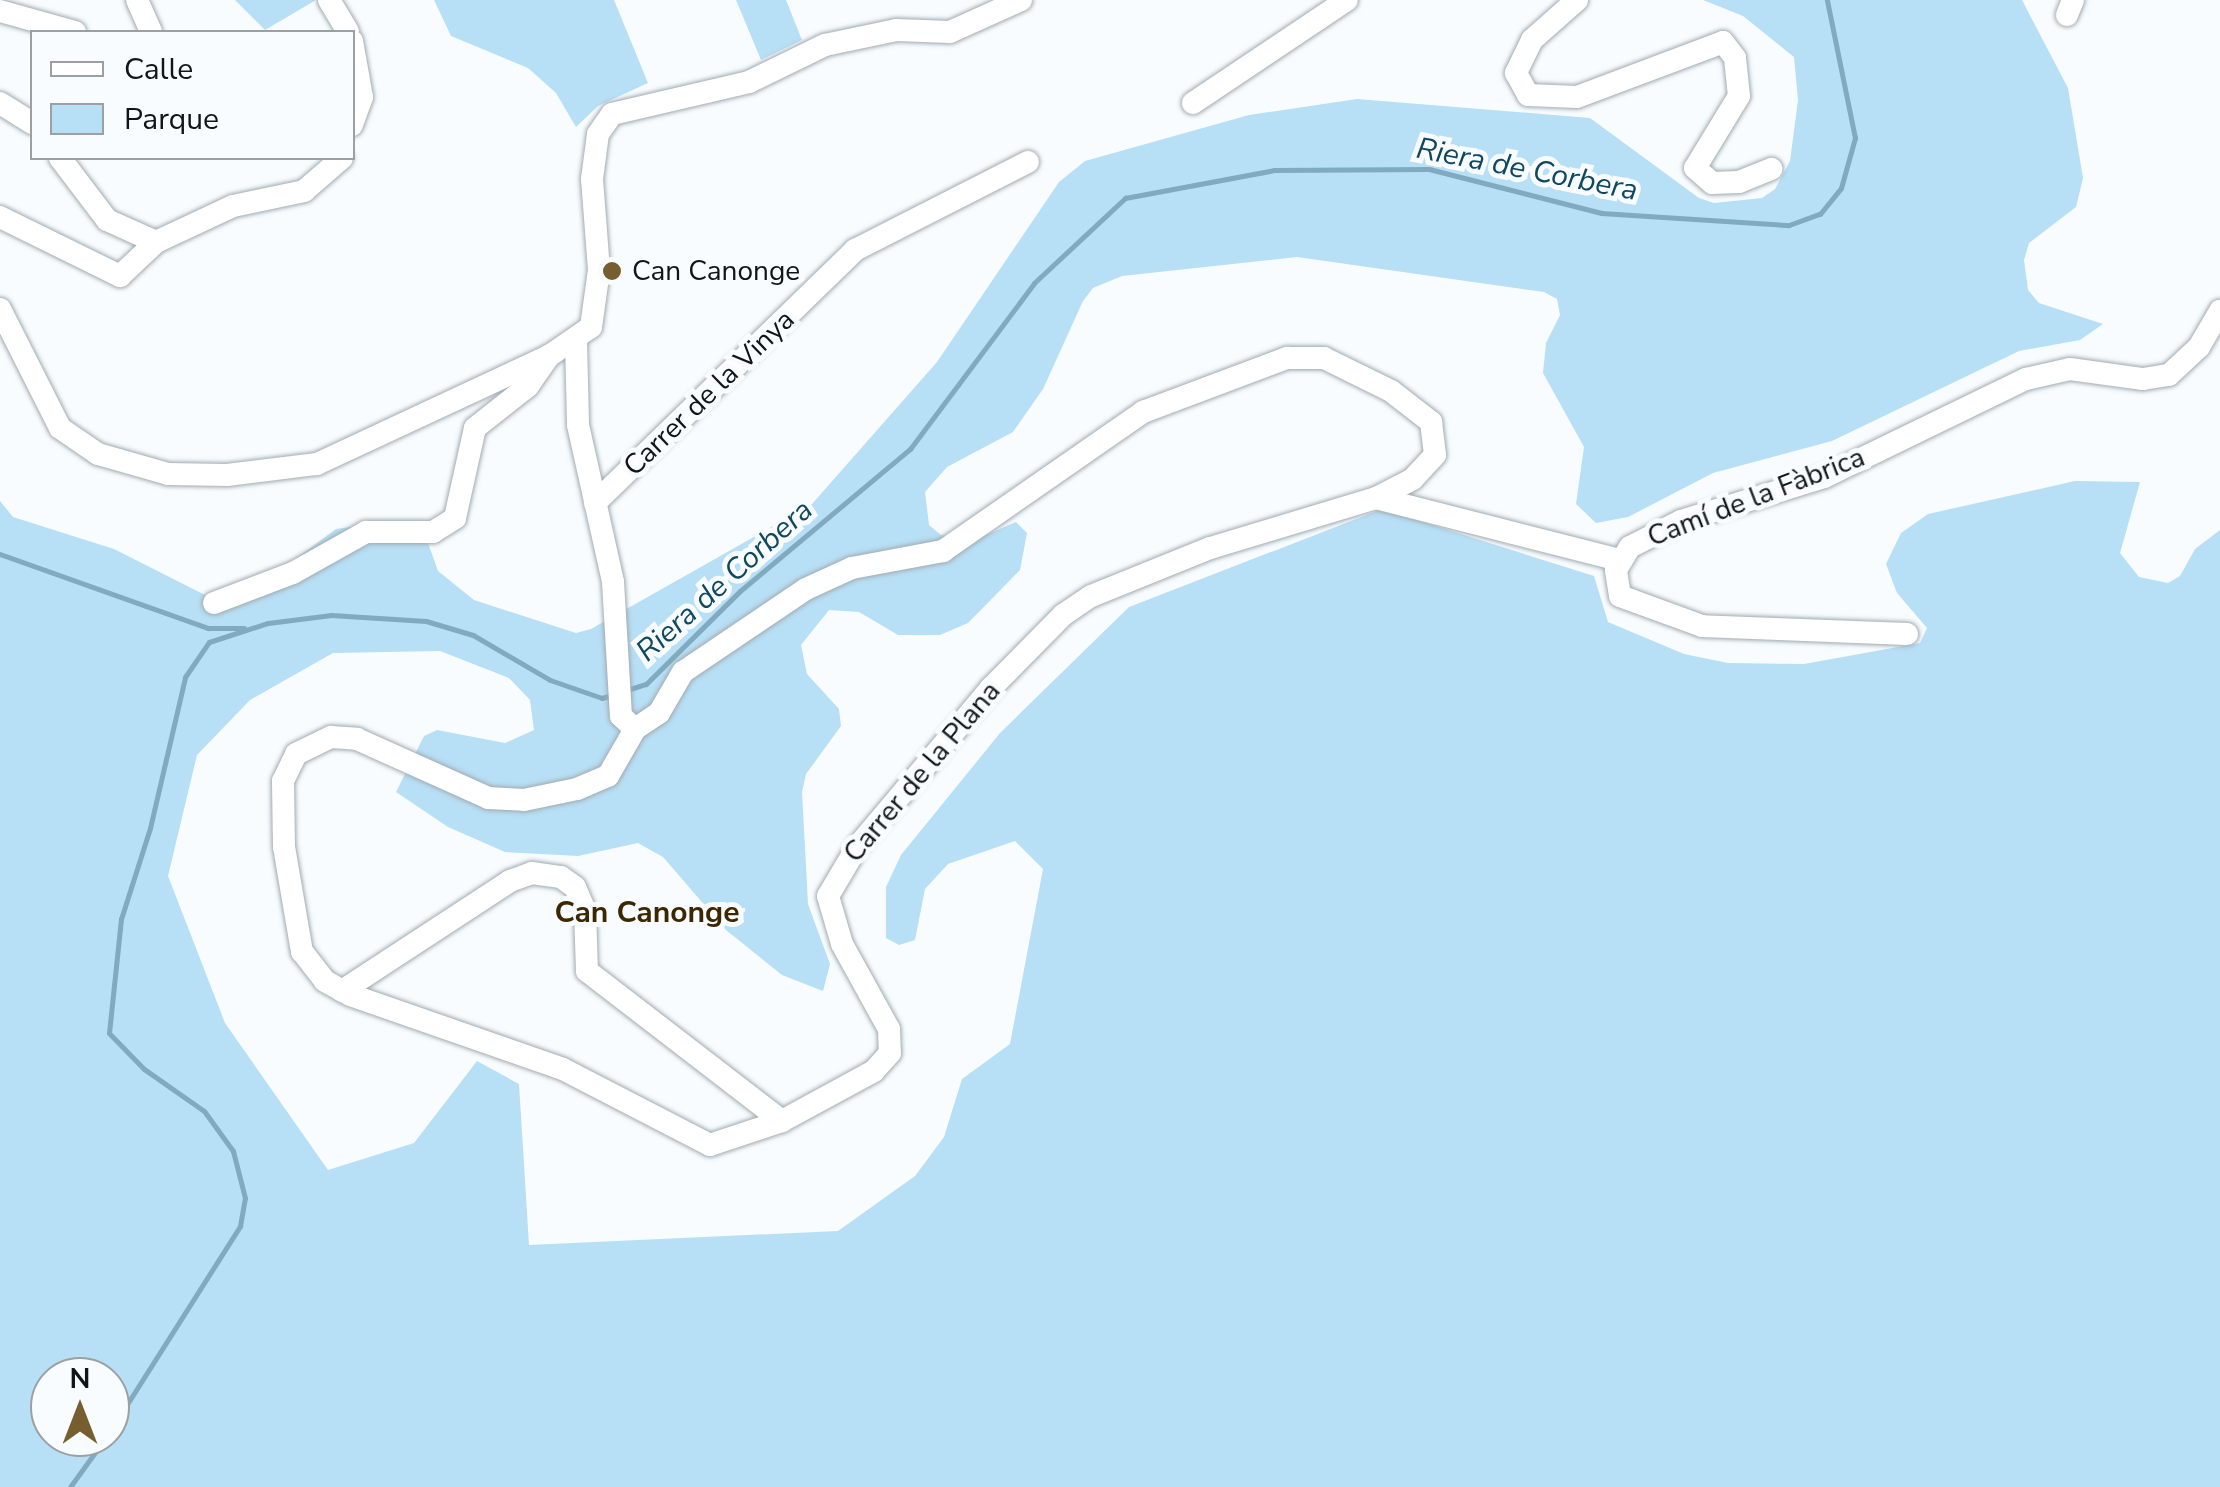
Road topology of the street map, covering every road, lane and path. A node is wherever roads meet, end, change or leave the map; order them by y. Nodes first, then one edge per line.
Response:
1 (137, 0) edge
2 (329, 0) edge
3 (1021, 0) edge
4 (1346, 0) edge
5 (1577, 0) edge
6 (0, 11) edge
7 (68, 30) edge
8 (150, 30) edge
9 (347, 30) edge
10 (355, 58) edge
11 (1194, 103) dead end
12 (0, 104) edge
13 (355, 117) edge
14 (30, 122) edge
15 (61, 160) edge
16 (340, 160) edge
17 (1028, 162) dead end
18 (1771, 168) dead end
19 (0, 217) edge
20 (156, 242) junction
21 (0, 309) edge
22 (2220, 311) edge
23 (576, 342) junction
24 (549, 356) junction
25 (1376, 498) junction
26 (596, 503) junction
27 (1619, 560) junction
28 (214, 603) dead end
29 (1907, 634) dead end
30 (628, 722) junction
31 (342, 990) junction
32 (782, 1121) junction

1 - 8 street
2 - 9 street
3 - 23 street
4 - 11 street
5 - 18 street
6 - 7 street
10 - 13 street
12 - 14 street
15 - 20 street
16 - 20 street
17 - 26 street, Carrer de la Vinya
19 - 20 street
21 - 24 street
22 - 27 street, Camí de la Fàbrica
23 - 24 street
23 - 26 street
24 - 28 street
25 - 27 street, Camí de la Fàbrica
25 - 30 street, Carrer de la Plana
25 - 32 street, Carrer de la Plana
26 - 30 street
27 - 29 street
30 - 31 street, Carrer de la Plana
31 - 32 street, Carrer de la Plana
31 - 32 street

